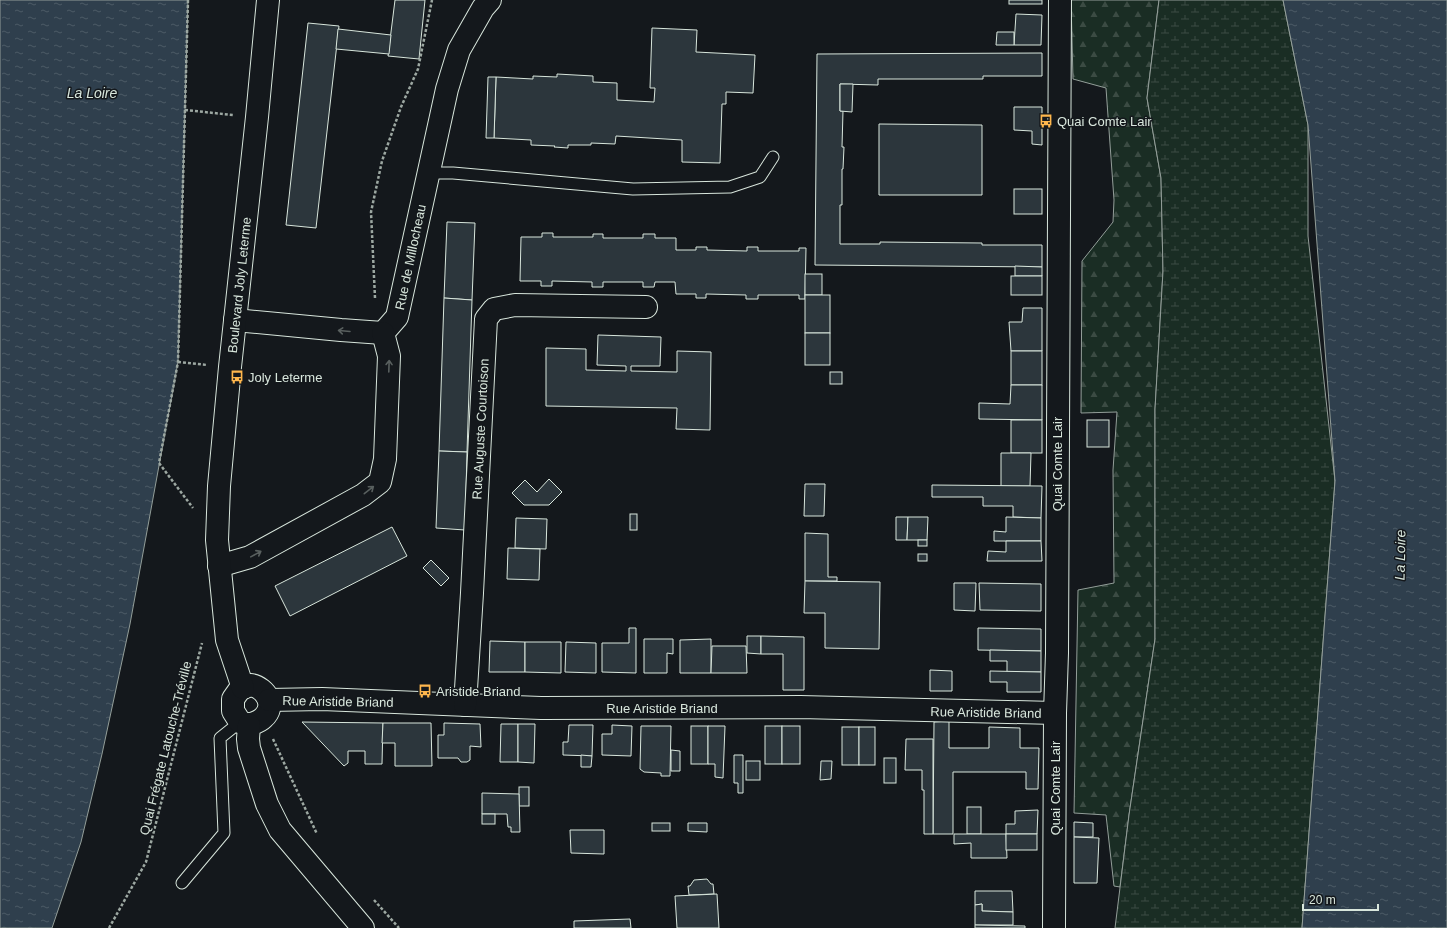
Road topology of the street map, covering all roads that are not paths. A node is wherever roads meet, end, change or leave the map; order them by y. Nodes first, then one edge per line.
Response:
1 (268, 0) edge
2 (490, 0) edge
3 (1060, 0) edge
4 (773, 157) dead end
5 (429, 173) junction
6 (646, 307) dead end
7 (235, 320) junction
8 (383, 333) junction
9 (219, 566) junction
10 (242, 688) junction
11 (465, 704) junction
12 (1054, 714) junction
13 (255, 716) junction
14 (182, 883) dead end
15 (363, 928) edge
16 (1054, 928) edge

1 - 7 street, Boulevard Joly Leterme
2 - 5 street, Rue de Millocheau
3 - 12 street, Quai Comte Lair
4 - 5 lane
5 - 8 street, Rue de Millocheau
6 - 11 street, Rue Auguste Courtoison
8 -> 7 street
7 - 9 street, Boulevard Joly Leterme
9 -> 8 street
9 - 10 street, Boulevard Joly Leterme
10 - 13 street
10 - 13 street
11 - 12 street, Rue Aristide Briand
11 - 13 street, Rue Aristide Briand
12 - 16 street, Quai Comte Lair
13 - 14 lane
13 - 15 street

